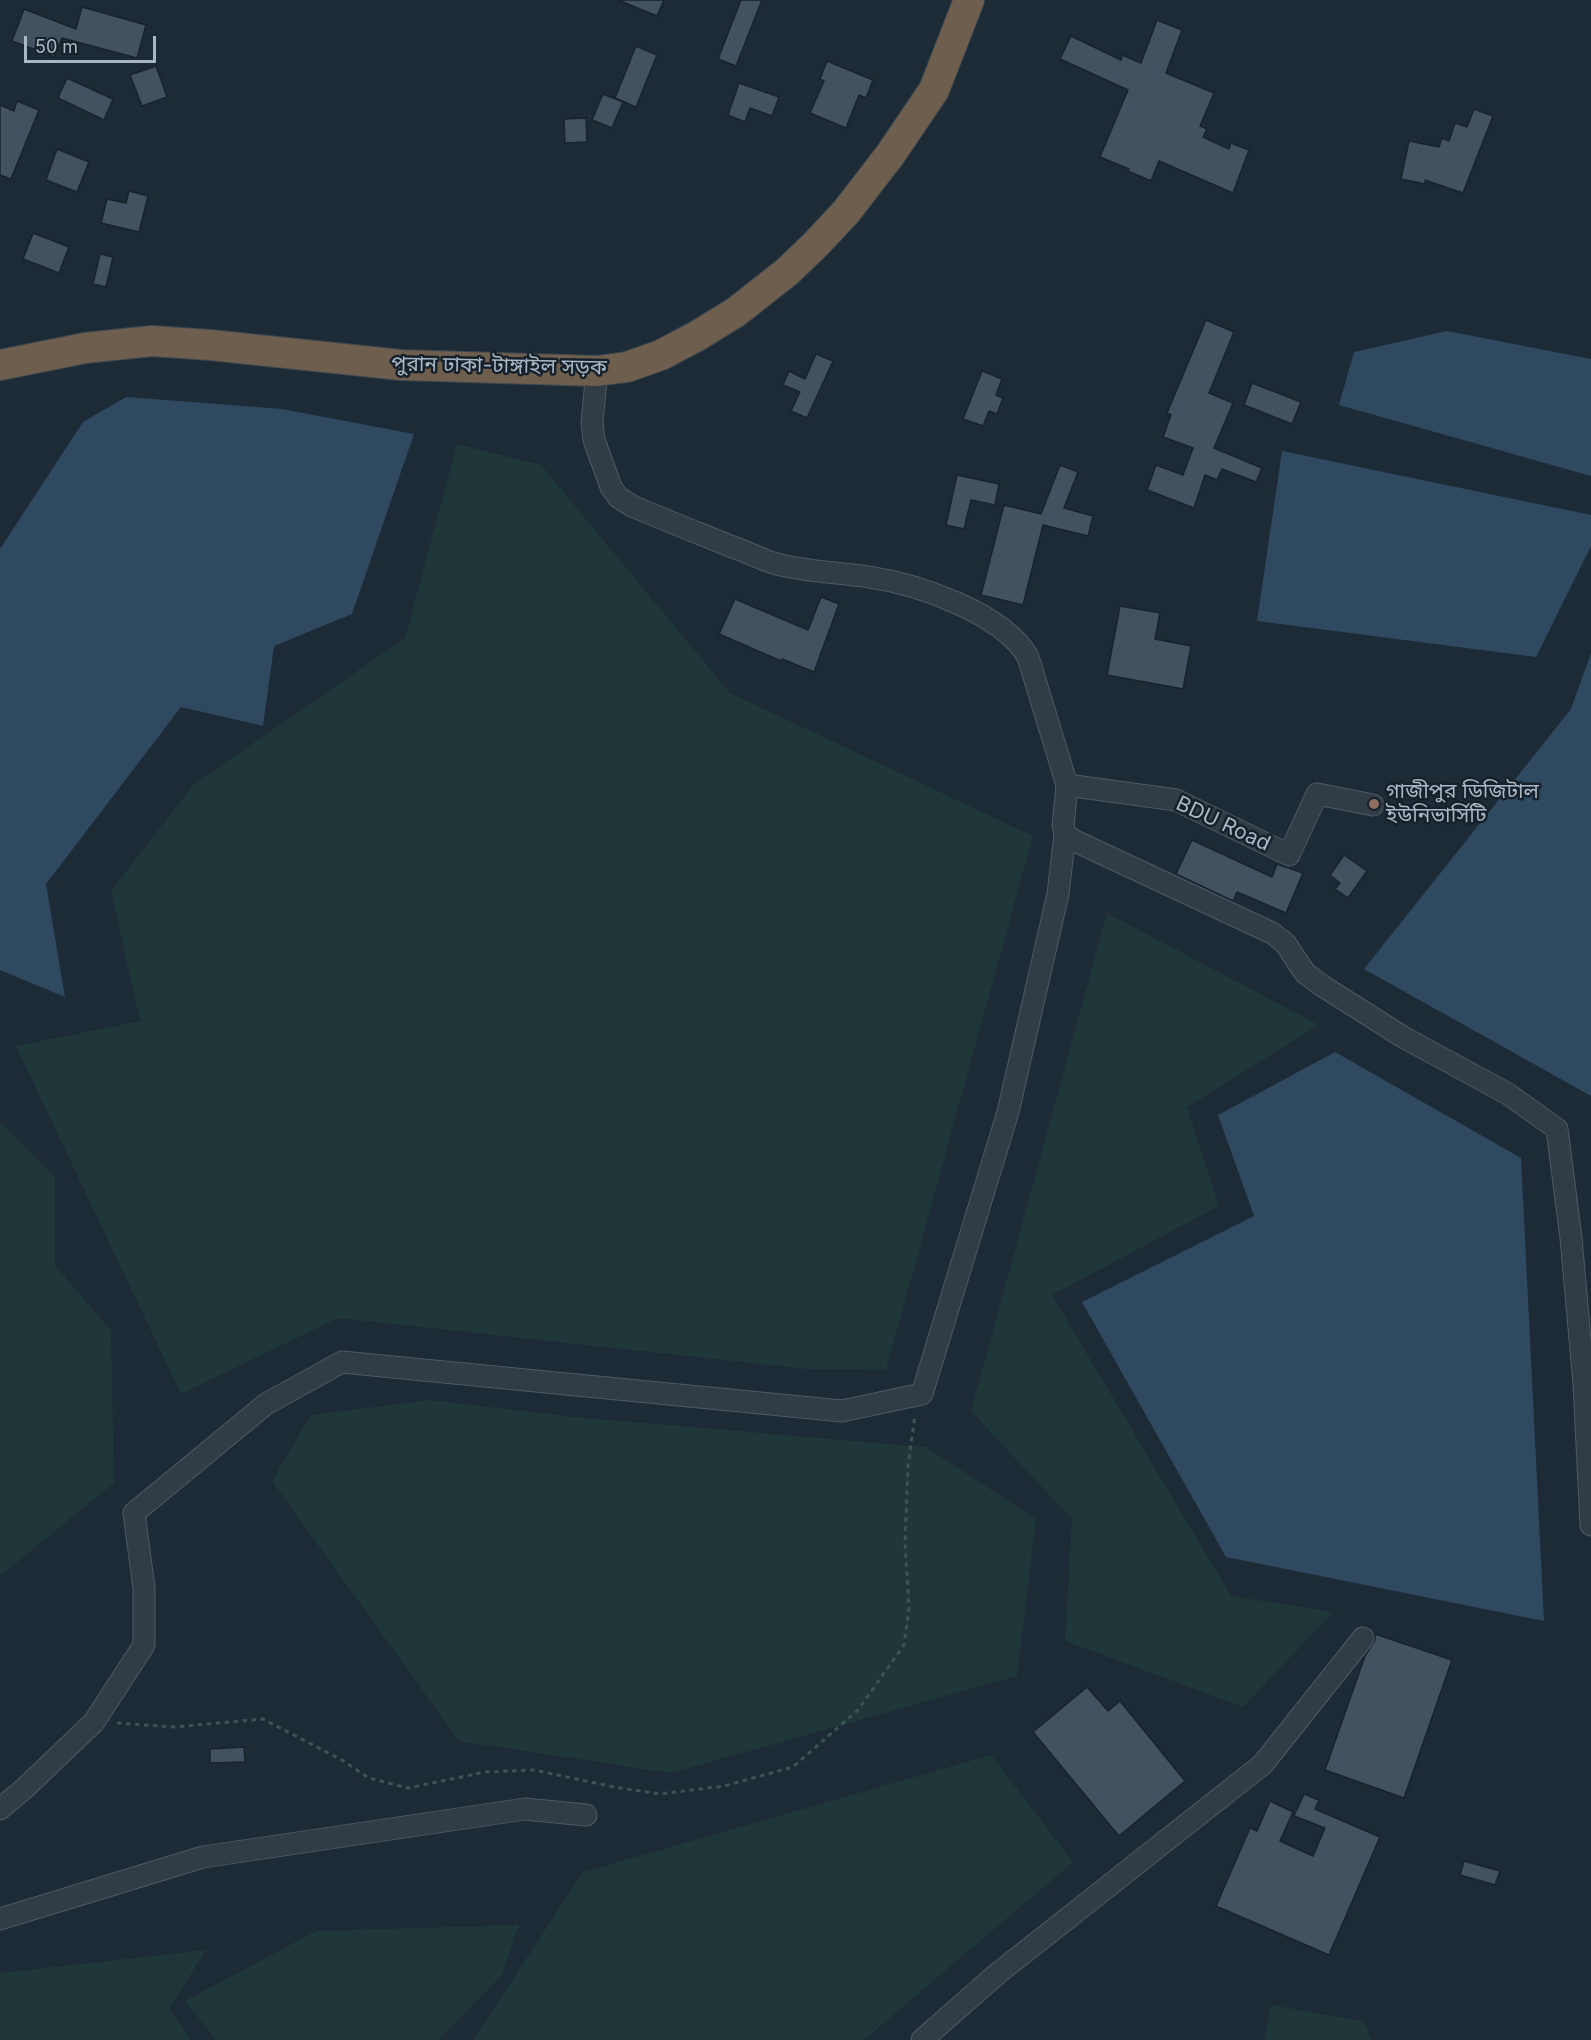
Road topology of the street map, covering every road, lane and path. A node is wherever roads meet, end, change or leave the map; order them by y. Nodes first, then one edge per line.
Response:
1 (969, 0) edge
2 (0, 365) edge
3 (597, 371) junction
4 (1067, 785) junction
5 (1373, 805) dead end
6 (1065, 834) junction
7 (922, 1394) junction
8 (1591, 1525) edge
9 (1363, 1638) dead end
10 (94, 1722) junction
11 (0, 1809) edge
12 (586, 1815) dead end
13 (0, 1919) edge
14 (922, 2040) edge

1 - 3 highway, পুরান ঢাকা-টাঙ্গাইল সড়ক
2 - 3 highway, পুরান ঢাকা-টাঙ্গাইল সড়ক
3 - 4 street
4 - 5 street, BDU Road
4 - 6 street
6 - 7 street
6 - 8 street
7 - 10 street
7 - 10 path
9 - 14 street
10 - 11 street
12 - 13 street

